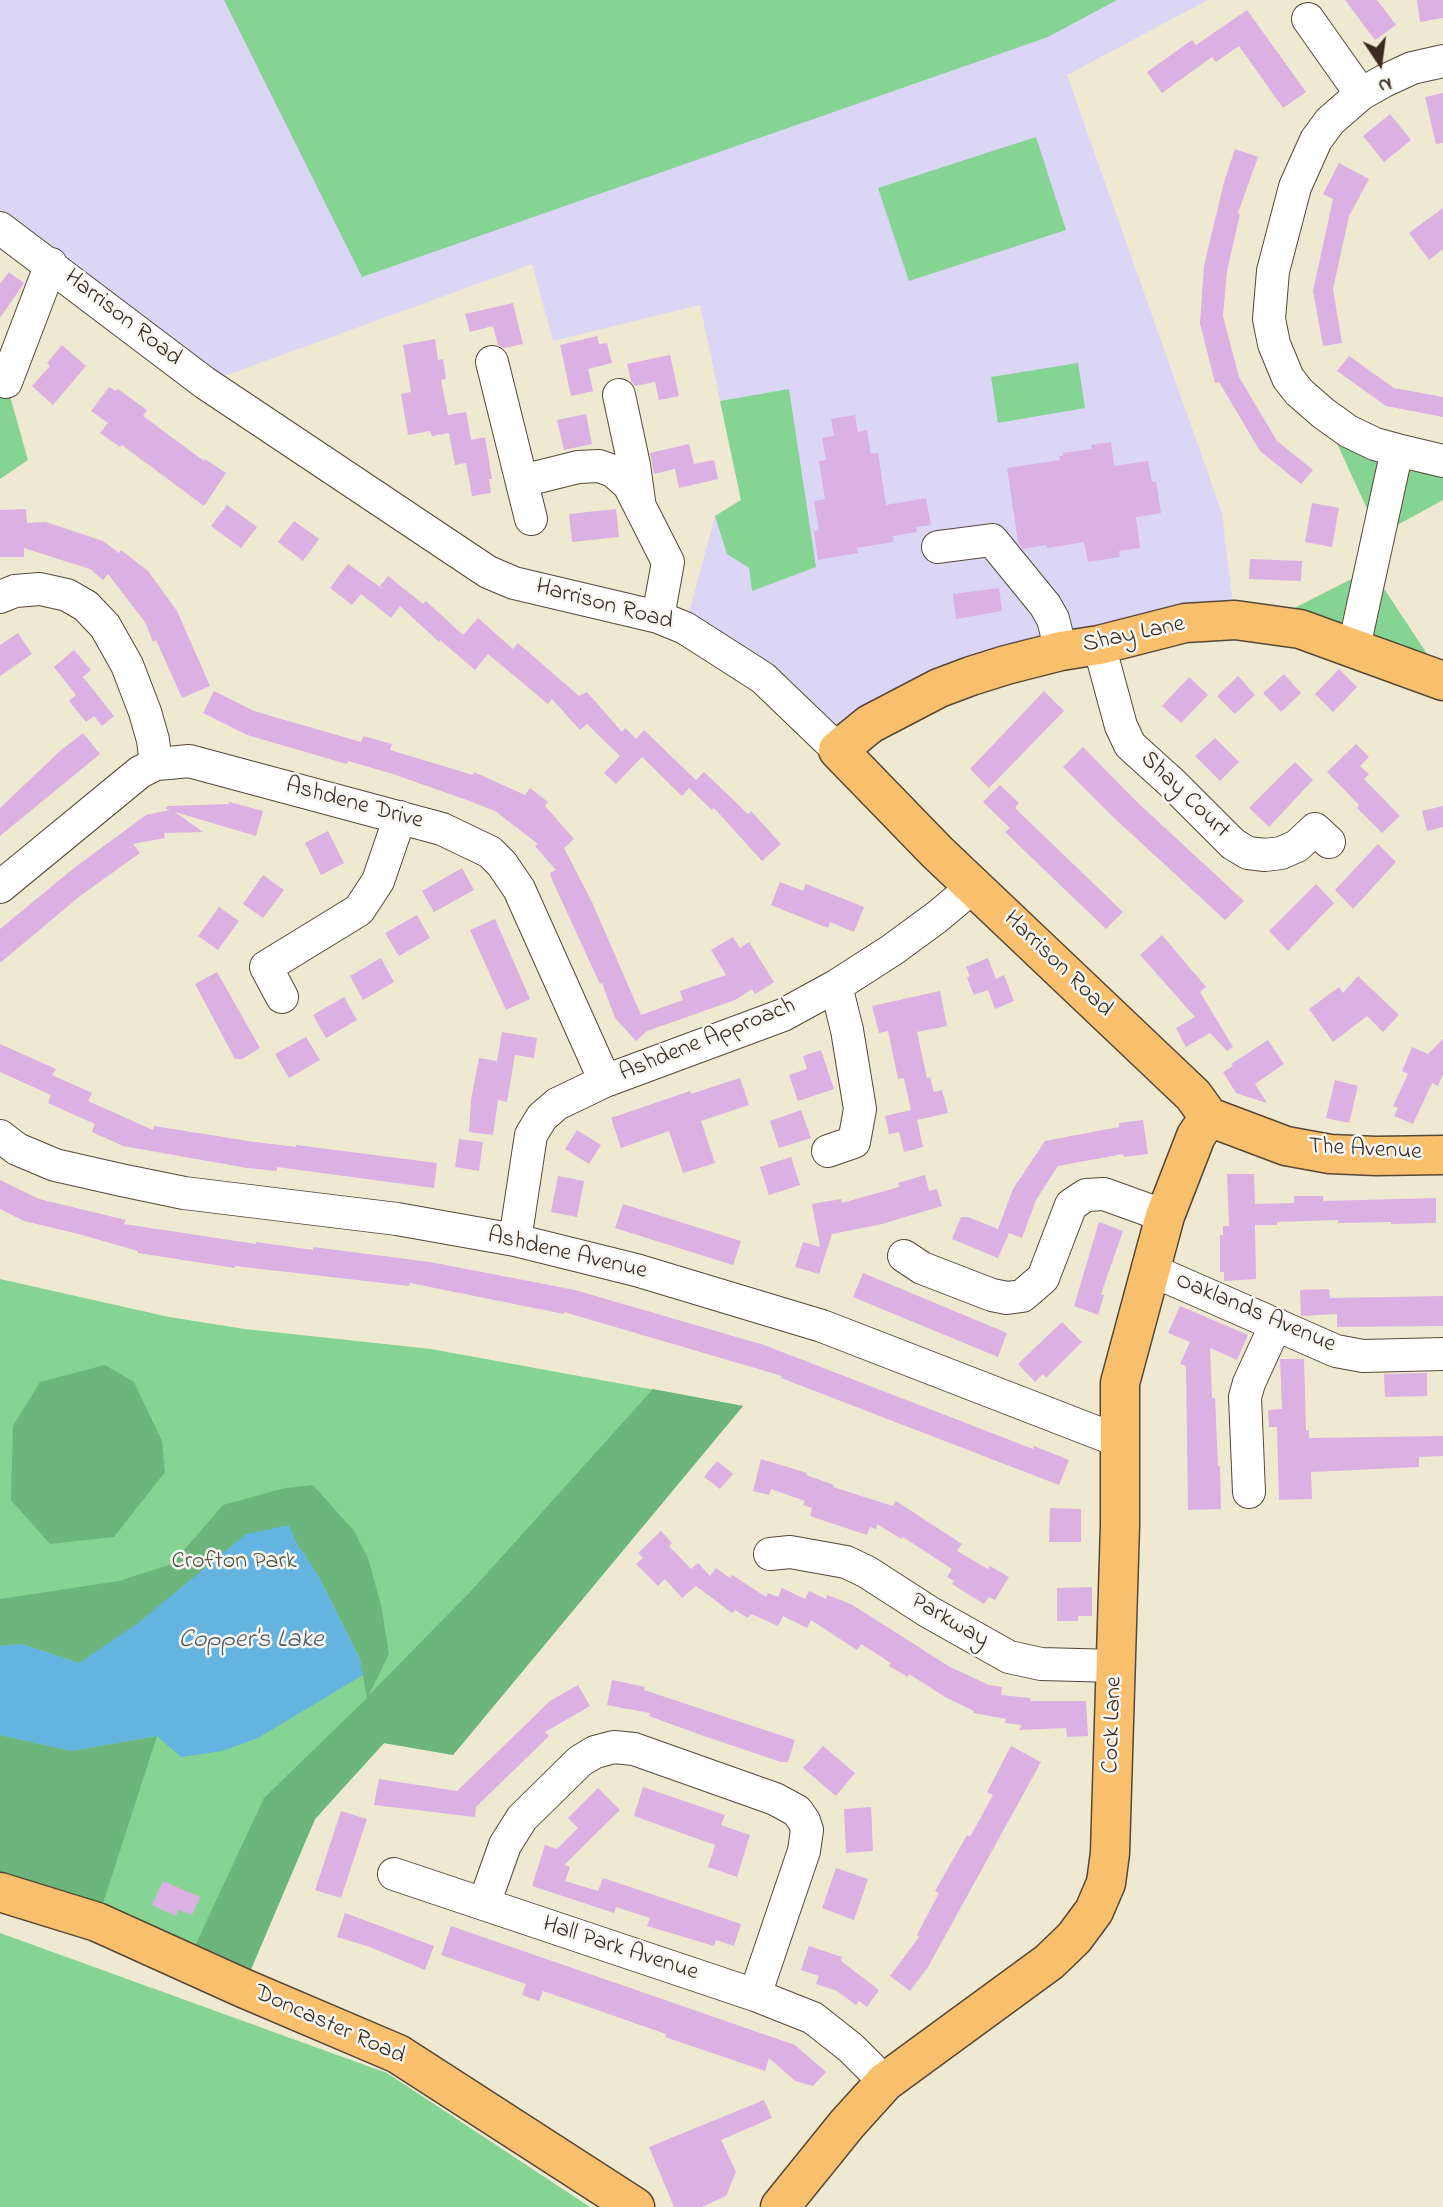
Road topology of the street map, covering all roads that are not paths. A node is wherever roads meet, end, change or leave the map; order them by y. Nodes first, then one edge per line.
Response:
1 (1308, 19) dead end
2 (1443, 61) edge
3 (1360, 94) junction
4 (0, 228) edge
5 (51, 264) junction
6 (492, 362) dead end
7 (6, 382) dead end
8 (618, 395) dead end
9 (1397, 450) junction
10 (1443, 461) edge
11 (522, 481) junction
12 (639, 502) junction
13 (531, 519) dead end
14 (938, 547) dead end
15 (0, 597) edge
16 (658, 617) junction
17 (1099, 645) junction
18 (1354, 647) junction
19 (1061, 651) junction
20 (1443, 681) edge
21 (838, 750) junction
22 (156, 764) junction
23 (400, 817) junction
24 (1329, 842) dead end
25 (974, 886) junction
26 (0, 887) edge
27 (836, 986) junction
28 (282, 997) dead end
29 (605, 1081) junction
30 (1209, 1117) junction
31 (0, 1136) edge
32 (853, 1147) dead end
33 (1443, 1155) edge
34 (1165, 1216) junction
35 (515, 1240) junction
36 (920, 1257) dead end
37 (1151, 1270) junction
38 (1276, 1324) junction
39 (1443, 1354) edge
40 (1119, 1441) junction
41 (1249, 1492) dead end
42 (783, 1544) dead end
43 (1116, 1665) junction
44 (395, 1870) dead end
45 (0, 1892) edge
46 (484, 1905) junction
47 (755, 1995) junction
48 (885, 2082) junction
49 (635, 2207) edge
50 (780, 2207) edge

1 - 3 street
2 - 3 street
3 - 9 street
4 - 5 street, Harrison Road
5 - 7 street
5 - 16 street, Harrison Road
6 - 11 street
8 - 12 street
9 - 10 street
9 - 18 street
11 - 12 street
11 - 13 street
12 - 16 street
14 - 19 street
15 - 22 street
16 - 21 street, Harrison Road
17 - 18 main road, Shay Lane
17 - 19 main road, Shay Lane
17 - 24 street, Shay Court
18 - 20 main road, Shay Lane
19 - 21 main road, Shay Lane
21 - 25 main road, Harrison Road
22 - 23 street, Ashdene Drive
22 - 26 street, Ashdene Drive
23 - 28 street
23 - 29 street, Ashdene Drive
25 - 27 street, Ashdene Approach
25 - 30 main road, Harrison Road
27 - 29 street, Ashdene Approach
27 - 32 street
29 - 35 street, Ashdene Approach
30 - 33 main road, The Avenue
30 - 34 main road, Cock Lane
31 - 35 street, Ashdene Avenue
34 - 36 street
34 - 37 main road, Cock Lane
35 - 40 street, Ashdene Avenue
37 - 38 street, Oaklands Avenue
37 - 40 main road, Cock Lane
38 - 39 street, Oaklands Avenue
38 - 41 street
40 - 43 main road, Cock Lane
42 - 43 street, Parkway
43 - 48 main road, Cock Lane
44 - 46 street, Hall Park Avenue
45 - 49 main road, Doncaster Road
46 - 47 street, Hall Park Avenue
46 - 47 street
47 - 48 street, Hall Park Avenue
48 - 50 main road, Cock Lane

